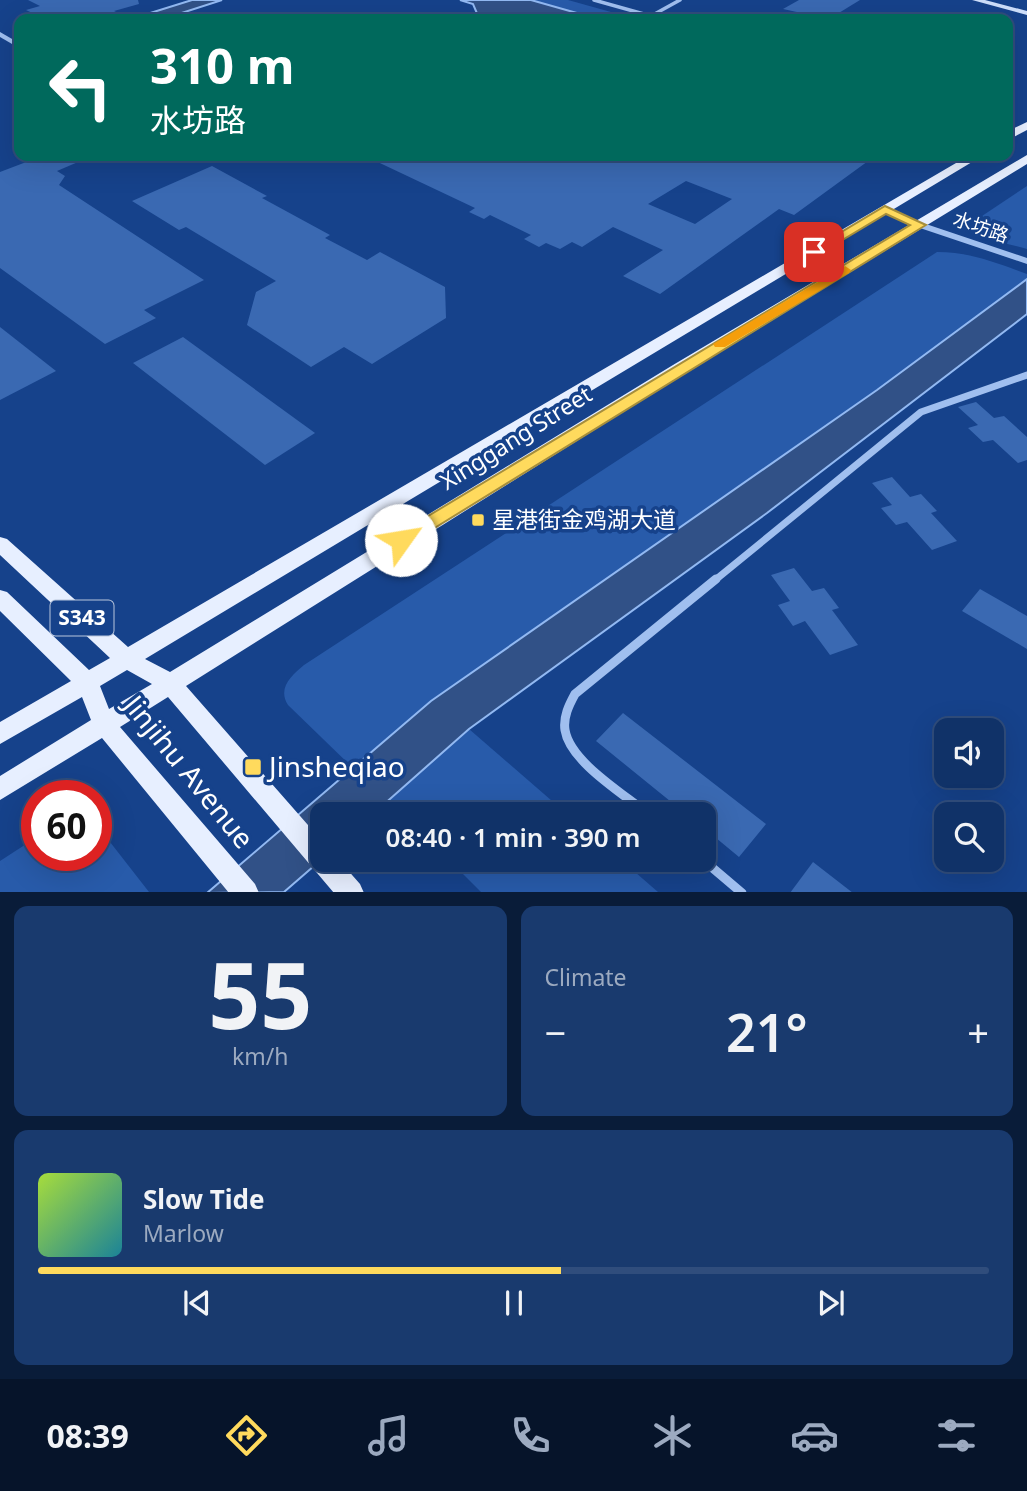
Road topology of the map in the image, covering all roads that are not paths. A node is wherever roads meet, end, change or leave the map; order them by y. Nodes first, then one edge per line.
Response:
1 (594, 0) edge
2 (680, 0) edge
3 (976, 0) edge
4 (1000, 0) edge
5 (1027, 7) edge
6 (1027, 13) edge
7 (644, 14) edge
8 (655, 14) edge
9 (1027, 159) edge
10 (968, 161) edge
11 (885, 210) junction
12 (919, 225) junction
13 (1027, 261) edge
14 (1027, 375) edge
15 (0, 544) edge
16 (0, 598) edge
17 (127, 659) junction
18 (86, 682) junction
19 (170, 683) junction
20 (104, 724) junction
21 (0, 734) edge
22 (0, 789) edge
23 (634, 802) edge
24 (716, 871) edge
25 (246, 892) edge
26 (351, 892) edge
27 (742, 892) edge

1 - 7 lane
2 - 8 lane
3 - 6 main road
4 - 5 main road
9 - 12 main road, Xinggang Street
10 - 11 main road, Xinggang Street
11 - 12 street, 水坊路
11 - 17 main road, Xinggang Street
12 - 13 street, 水坊路
12 - 19 main road, Xinggang Street
14 - 23 street
15 - 17 main road, Jinjihu Avenue / S343
16 - 18 main road, Jinjihu Avenue / S343
17 - 18 main road, Xinggang Street
17 - 19 main road, Jinjihu Avenue / S343
18 - 20 main road, Jinjihu Avenue / S343
18 - 21 main road, Xinggang Street
19 - 20 main road, Xinggang Street
19 - 26 main road, Jinjihu Avenue / S343
20 - 22 main road, Xinggang Street
20 - 25 main road, Jinjihu Avenue / S343
24 - 27 street

